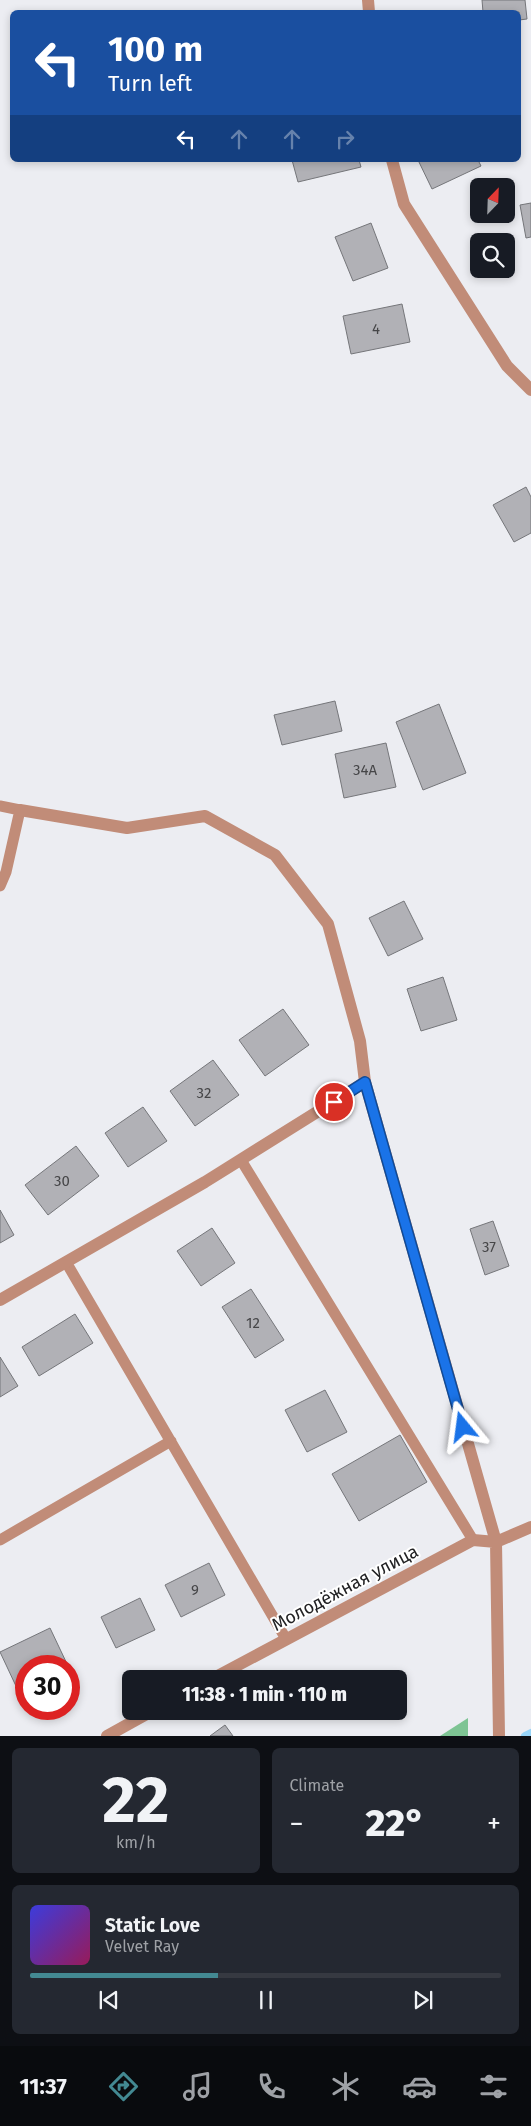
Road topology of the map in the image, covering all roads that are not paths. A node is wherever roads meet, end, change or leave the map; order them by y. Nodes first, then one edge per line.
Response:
1 (393, 162) edge
2 (531, 390) edge
3 (0, 806) edge
4 (20, 810) junction
5 (0, 886) edge
6 (365, 1082) junction
7 (241, 1160) junction
8 (66, 1262) junction
9 (0, 1300) edge
10 (170, 1441) junction
11 (531, 1528) edge
12 (0, 1540) edge
13 (473, 1540) junction
14 (496, 1542) junction
15 (286, 1639) junction
16 (229, 1670) edge
17 (135, 1720) edge
18 (106, 1736) edge
19 (499, 1736) edge

1 - 2 street
3 - 4 lane
4 - 5 lane
4 - 6 street
6 - 7 street
6 - 14 street
7 - 8 street
7 - 13 lane
8 - 9 street
8 - 10 lane
10 - 12 lane
10 - 15 lane
11 - 14 street
13 - 14 street
13 - 15 street, Молодёжная улица
14 - 19 street
15 - 16 street, Молодёжная улица
17 - 18 street

